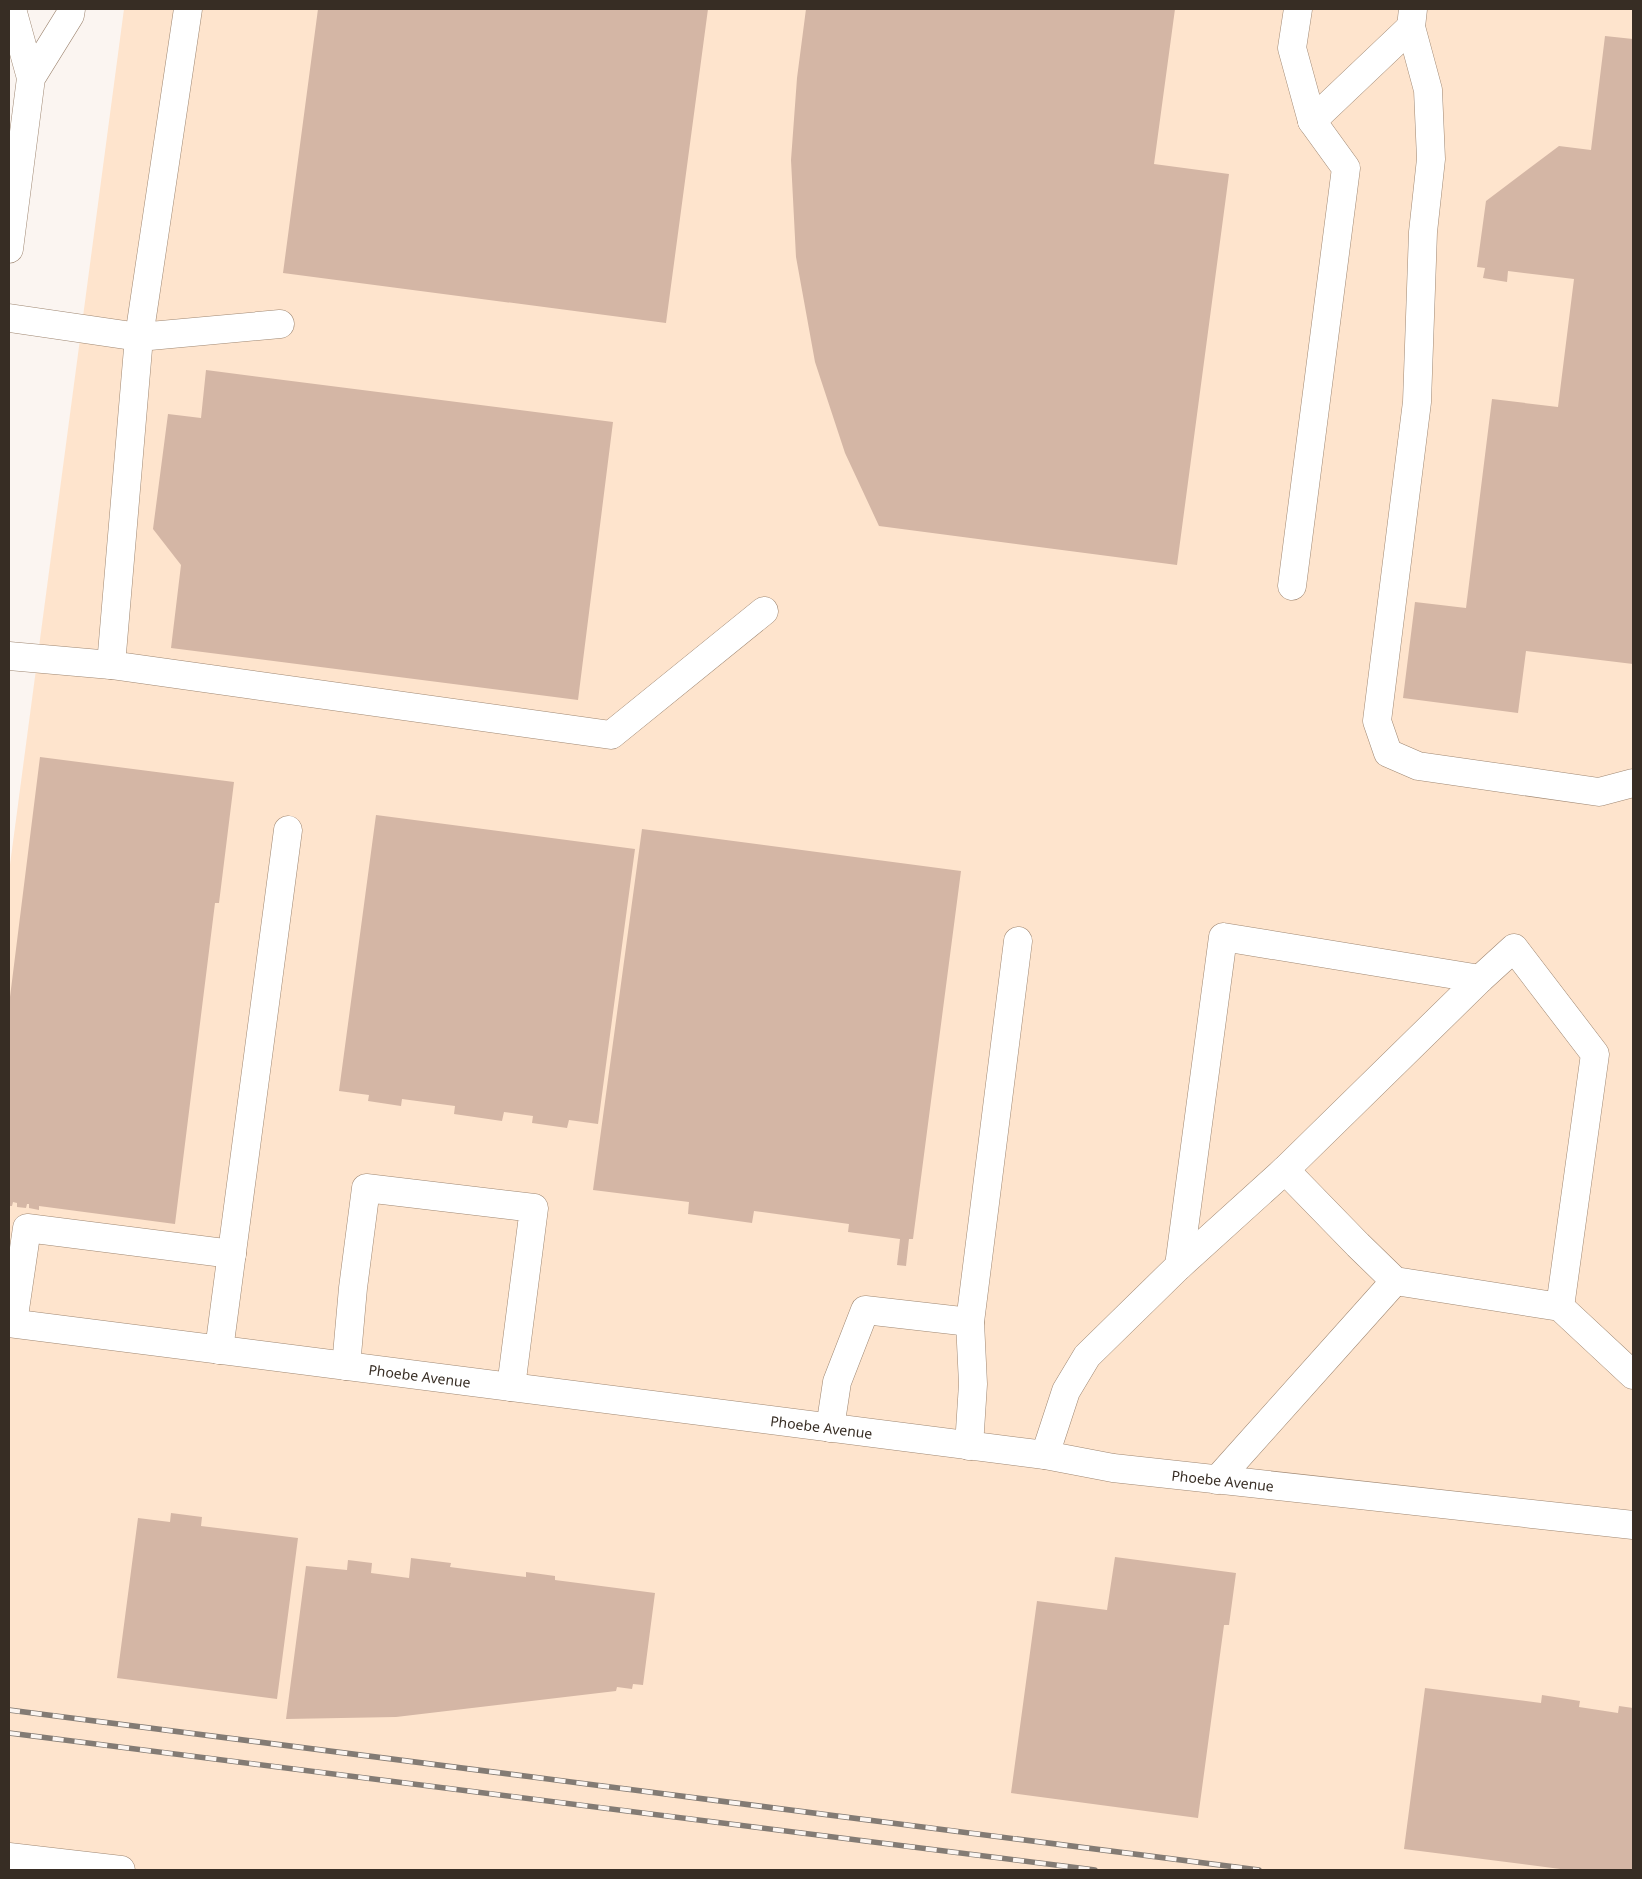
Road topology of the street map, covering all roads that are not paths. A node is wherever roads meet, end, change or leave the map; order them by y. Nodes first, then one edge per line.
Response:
1 (12, 9) edge
2 (71, 9) edge
3 (188, 9) edge
4 (1298, 9) edge
5 (1412, 18) edge
6 (31, 78) junction
7 (1312, 121) junction
8 (10, 233) edge
9 (9, 318) edge
10 (280, 324) dead end
11 (139, 337) junction
12 (1292, 586) dead end
13 (764, 611) dead end
14 (9, 656) edge
15 (111, 664) junction
16 (1633, 783) edge
17 (288, 830) dead end
18 (1018, 941) dead end
19 (1480, 980) junction
20 (1284, 1170) junction
21 (232, 1254) junction
22 (1179, 1266) junction
23 (1396, 1281) junction
24 (1560, 1307) junction
25 (970, 1322) junction
26 (11, 1323) edge
27 (219, 1350) junction
28 (346, 1366) junction
29 (1633, 1375) edge
30 (512, 1387) junction
31 (830, 1428) junction
32 (969, 1446) junction
33 (1045, 1455) junction
34 (1217, 1480) junction
35 (1633, 1524) edge
36 (9, 1856) edge
37 (121, 1870) edge

1 - 6 street
2 - 6 street
3 - 11 street
4 - 7 street
5 - 7 street
5 - 16 street
6 - 8 street
7 - 12 street
9 - 11 street
10 - 11 street
11 - 15 street
13 - 15 street
14 - 15 street
17 - 21 street
18 - 25 street
19 - 20 street
19 - 22 street
19 - 24 street
20 - 22 street
20 - 23 street
21 - 26 street
21 - 27 street
22 - 33 street
23 - 24 street
23 - 34 street
24 - 29 street
25 - 31 street
25 - 32 street
26 - 27 street, Phoebe Avenue
27 - 28 street, Phoebe Avenue
28 - 30 street, Phoebe Avenue
28 - 30 street
30 - 31 street, Phoebe Avenue
31 - 32 street, Phoebe Avenue
32 - 33 street, Phoebe Avenue
33 - 34 street, Phoebe Avenue
34 - 35 street, Phoebe Avenue
36 - 37 street

